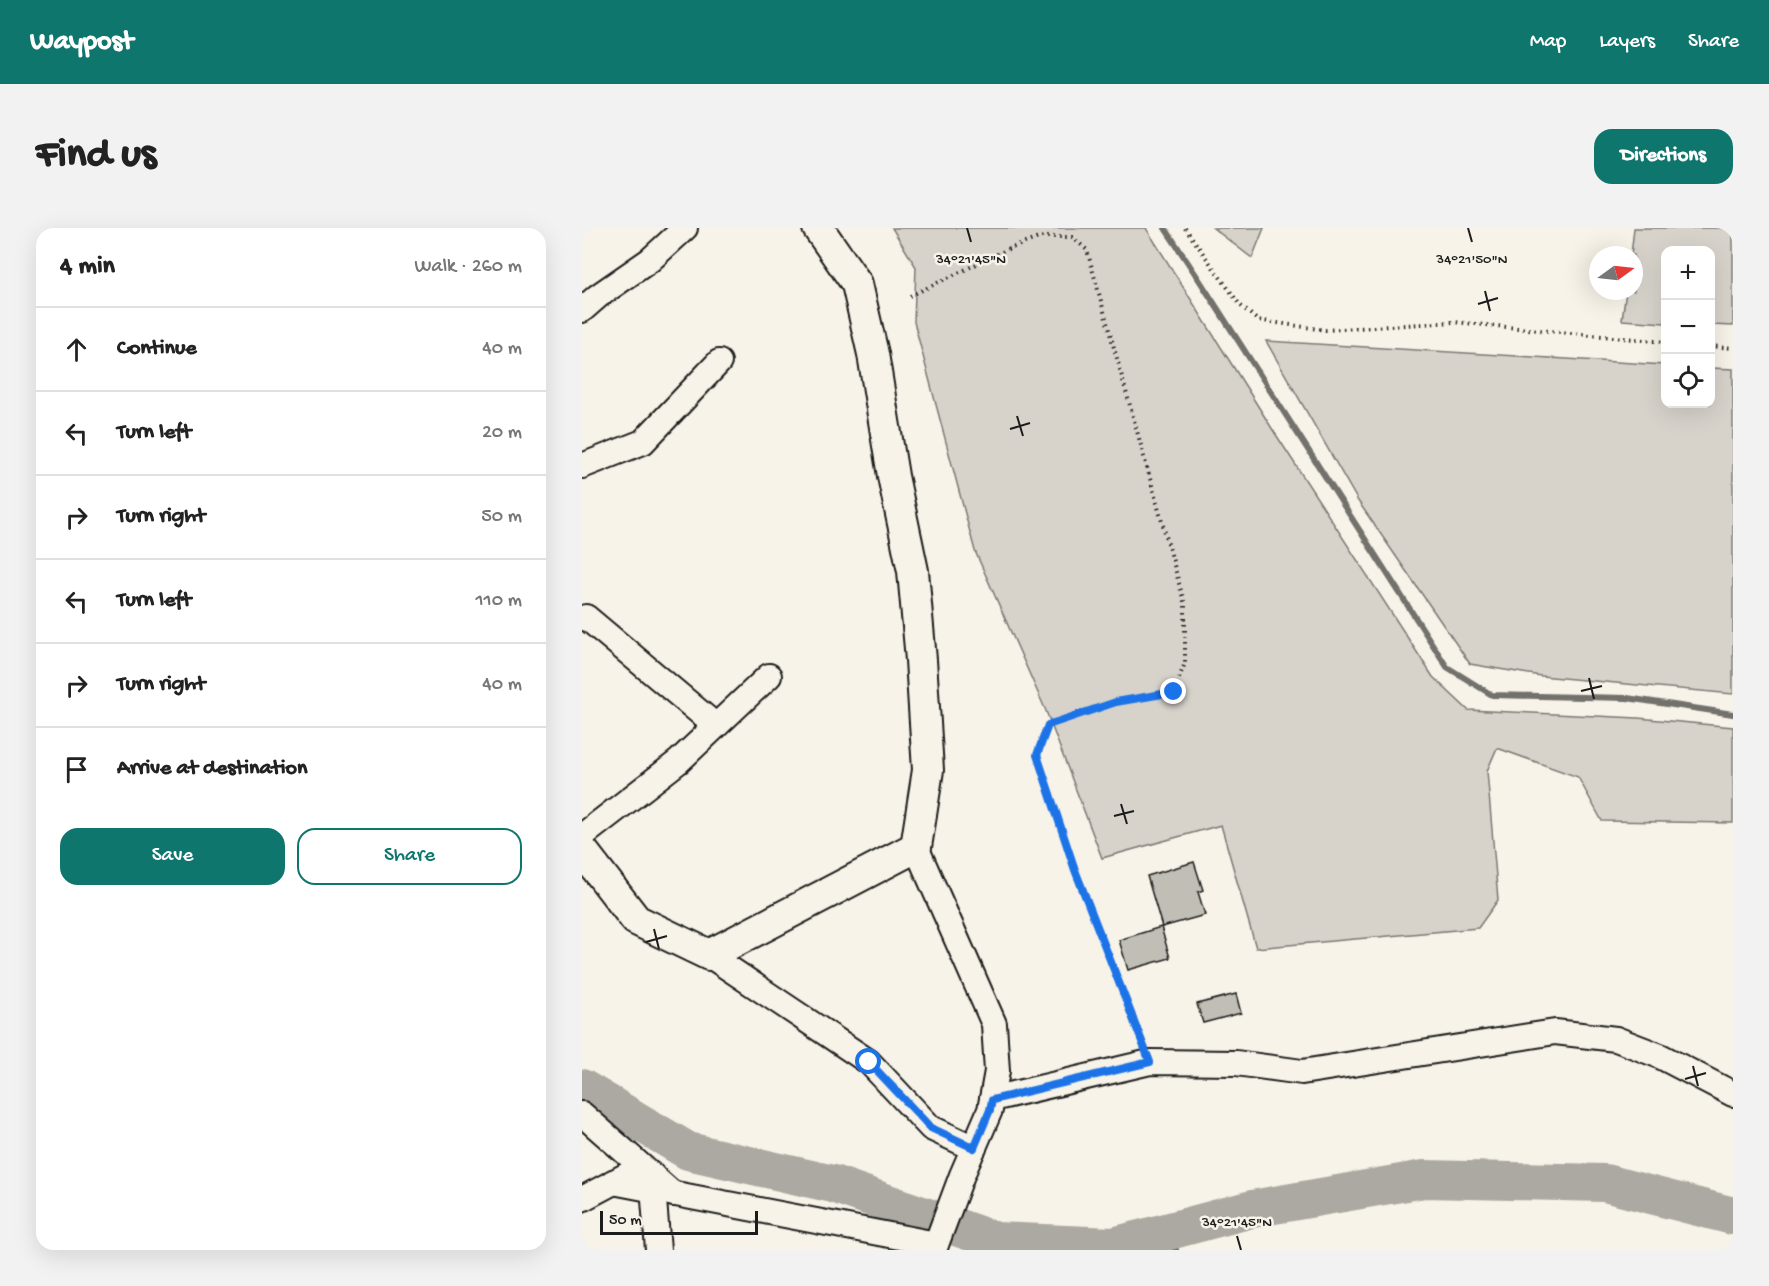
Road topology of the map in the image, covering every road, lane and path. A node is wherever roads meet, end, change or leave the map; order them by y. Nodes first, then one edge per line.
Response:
1 (685, 228) edge
2 (818, 228) edge
3 (1185, 228) edge
4 (910, 296) dead end
5 (582, 310) edge
6 (1661, 342) edge
7 (1715, 346) edge
8 (1733, 348) edge
9 (719, 362) dead end
10 (582, 466) edge
11 (582, 618) edge
12 (769, 676) dead end
13 (716, 726) junction
14 (582, 836) edge
15 (916, 847) junction
16 (582, 850) edge
17 (709, 955) junction
18 (1150, 1062) junction
19 (1733, 1094) edge
20 (992, 1100) junction
21 (582, 1114) edge
22 (974, 1148) junction
23 (655, 1181) junction
24 (582, 1199) edge
25 (935, 1247) edge
26 (657, 1250) edge

1 - 5 street
2 - 15 street
3 - 6 path
4 - 18 path
7 - 8 path
9 - 10 street
11 - 13 street
12 - 13 street
13 - 14 street
15 - 17 street
15 - 20 street
16 - 17 street
17 - 22 street
18 - 19 street
18 - 20 street
20 - 22 street
21 - 23 street
22 - 25 street
23 - 24 street
23 - 25 street
23 - 26 street

